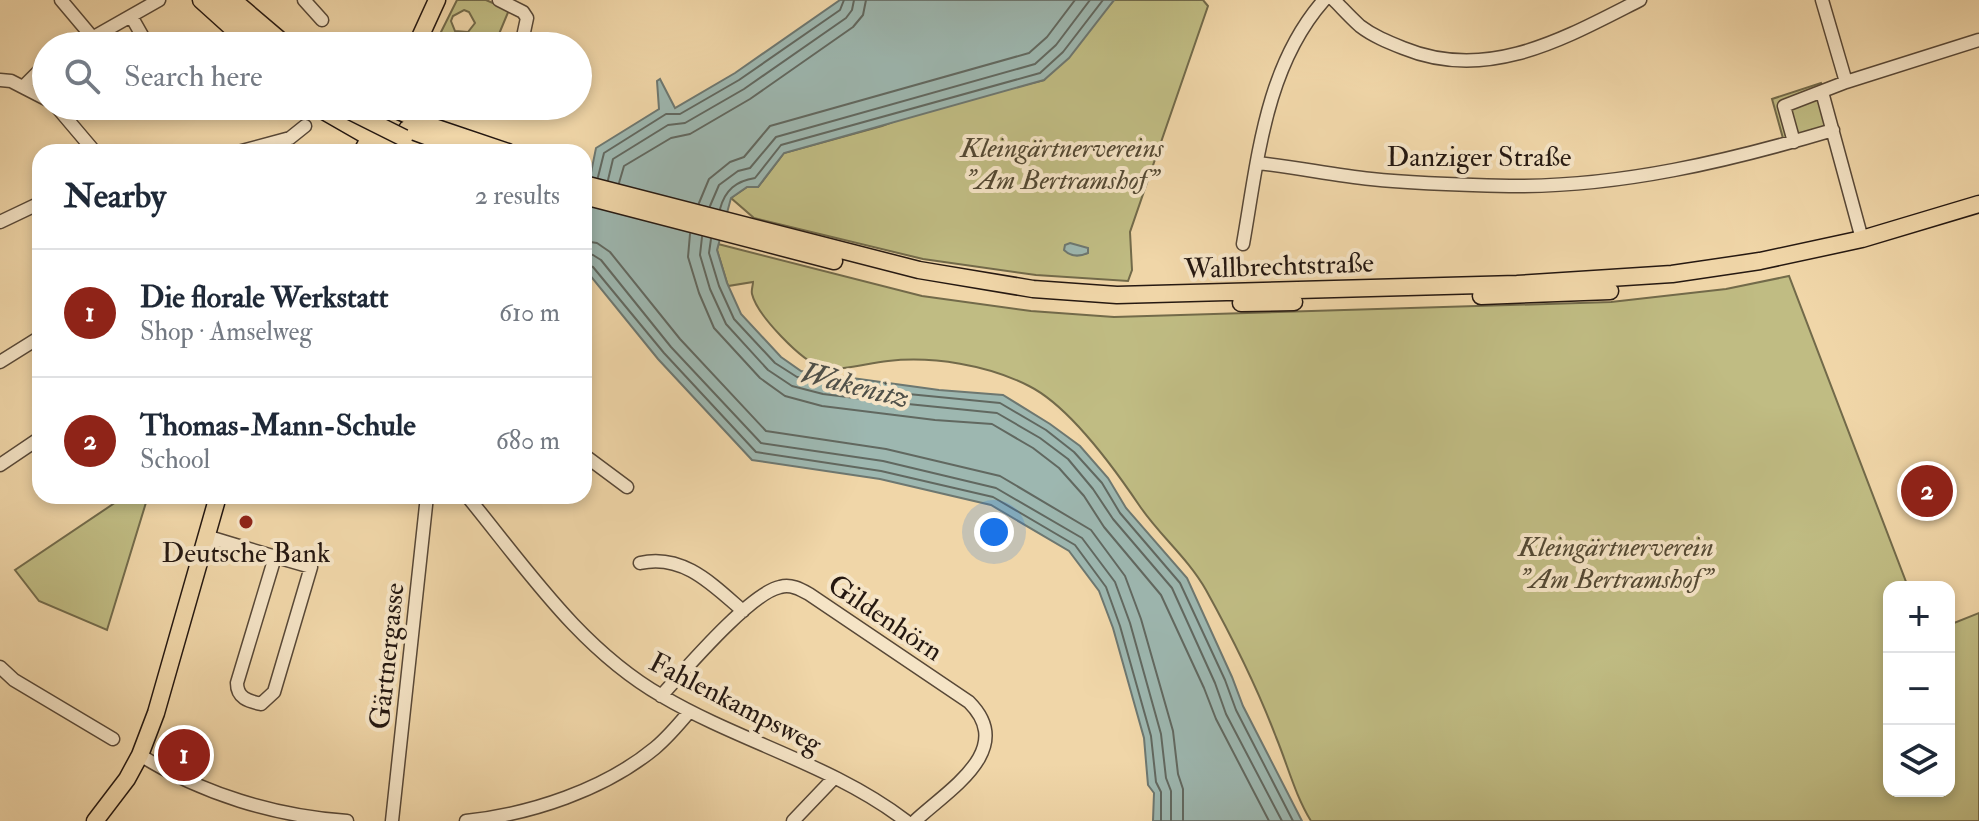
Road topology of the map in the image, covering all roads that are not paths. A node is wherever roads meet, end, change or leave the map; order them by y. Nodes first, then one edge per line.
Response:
1 (61, 0) edge
2 (159, 0) edge
3 (233, 0) edge
4 (304, 0) edge
5 (437, 0) edge
6 (499, 0) edge
7 (1324, 0) edge
8 (1334, 0) edge
9 (1640, 0) edge
10 (1822, 0) edge
11 (205, 1) edge
12 (131, 16) junction
13 (322, 20) dead end
14 (88, 32) edge
15 (103, 32) edge
16 (140, 32) edge
17 (226, 32) edge
18 (237, 32) edge
19 (249, 32) edge
20 (271, 32) edge
21 (422, 32) edge
22 (524, 32) edge
23 (1979, 40) edge
24 (32, 78) edge
25 (0, 80) edge
26 (1846, 82) junction
27 (23, 87) junction
28 (32, 92) edge
29 (1822, 92) junction
30 (68, 120) edge
31 (333, 120) edge
32 (368, 120) edge
33 (379, 120) edge
34 (379, 120) edge
35 (305, 126) dead end
36 (1833, 130) junction
37 (403, 137) edge
38 (1794, 142) junction
39 (88, 144) edge
40 (268, 144) edge
41 (364, 144) edge
42 (366, 144) edge
43 (370, 144) edge
44 (434, 144) edge
45 (452, 144) edge
46 (1257, 163) junction
47 (592, 185) edge
48 (592, 200) edge
49 (627, 202) junction
50 (1979, 204) edge
51 (32, 207) edge
52 (1979, 215) edge
53 (0, 222) edge
54 (1862, 239) junction
55 (1243, 244) dead end
56 (798, 246) junction
57 (32, 342) edge
58 (0, 362) edge
59 (32, 443) edge
60 (592, 461) edge
61 (0, 465) edge
62 (627, 487) dead end
63 (216, 504) edge
64 (426, 504) edge
65 (474, 504) edge
66 (206, 536) junction
67 (275, 557) junction
68 (640, 563) dead end
69 (743, 611) junction
70 (0, 667) edge
71 (661, 696) junction
72 (689, 712) junction
73 (113, 739) dead end
74 (140, 755) junction
75 (834, 778) junction
76 (262, 806) junction
77 (95, 821) edge
78 (256, 821) edge
79 (347, 821) edge
80 (392, 821) edge
81 (466, 821) edge
82 (793, 821) edge
83 (906, 821) edge
84 (915, 821) edge

1 - 14 street
2 - 12 street
3 - 20 main road
4 - 13 street
5 - 21 main road
6 - 22 street
7 - 46 street
8 - 9 street
10 - 26 street
11 - 17 main road
11 - 18 main road
11 - 19 main road
12 - 15 street
12 - 16 street
23 - 26 street
24 - 27 street
25 - 27 street
26 - 29 street
27 - 28 street
29 - 36 street
29 - 38 street
30 - 39 street
31 - 41 main road
32 - 37 main road, bridge
33 - 42 main road
34 - 37 main road
35 - 40 street
36 - 38 street, Danziger Straße
36 - 54 street
37 - 43 main road
37 - 44 main road
37 - 45 main road
38 - 46 street, Danziger Straße
46 - 55 street
47 - 49 main road
48 - 49 main road
49 - 56 main road, Wallbrechtstraße
50 - 54 main road, Wallbrechtstraße
51 - 53 street
52 - 56 main road, Wallbrechtstraße
54 - 56 main road, Wallbrechtstraße
57 - 58 street
59 - 61 street
60 - 62 street
63 - 66 main road
64 - 80 street, Gärtnergasse
65 - 71 street, Fahlenkampsweg
66 - 67 street
66 - 74 main road
67 - 67 street
68 - 69 street
69 - 71 street, Gildenhörn
69 - 84 street, Gildenhörn
70 - 73 street
71 - 72 street, Fahlenkampsweg
72 - 75 street, Fahlenkampsweg
72 - 81 street
74 - 76 street
74 - 77 main road
75 - 82 street
75 - 83 street, Fahlenkampsweg
76 - 78 street
76 - 79 street

